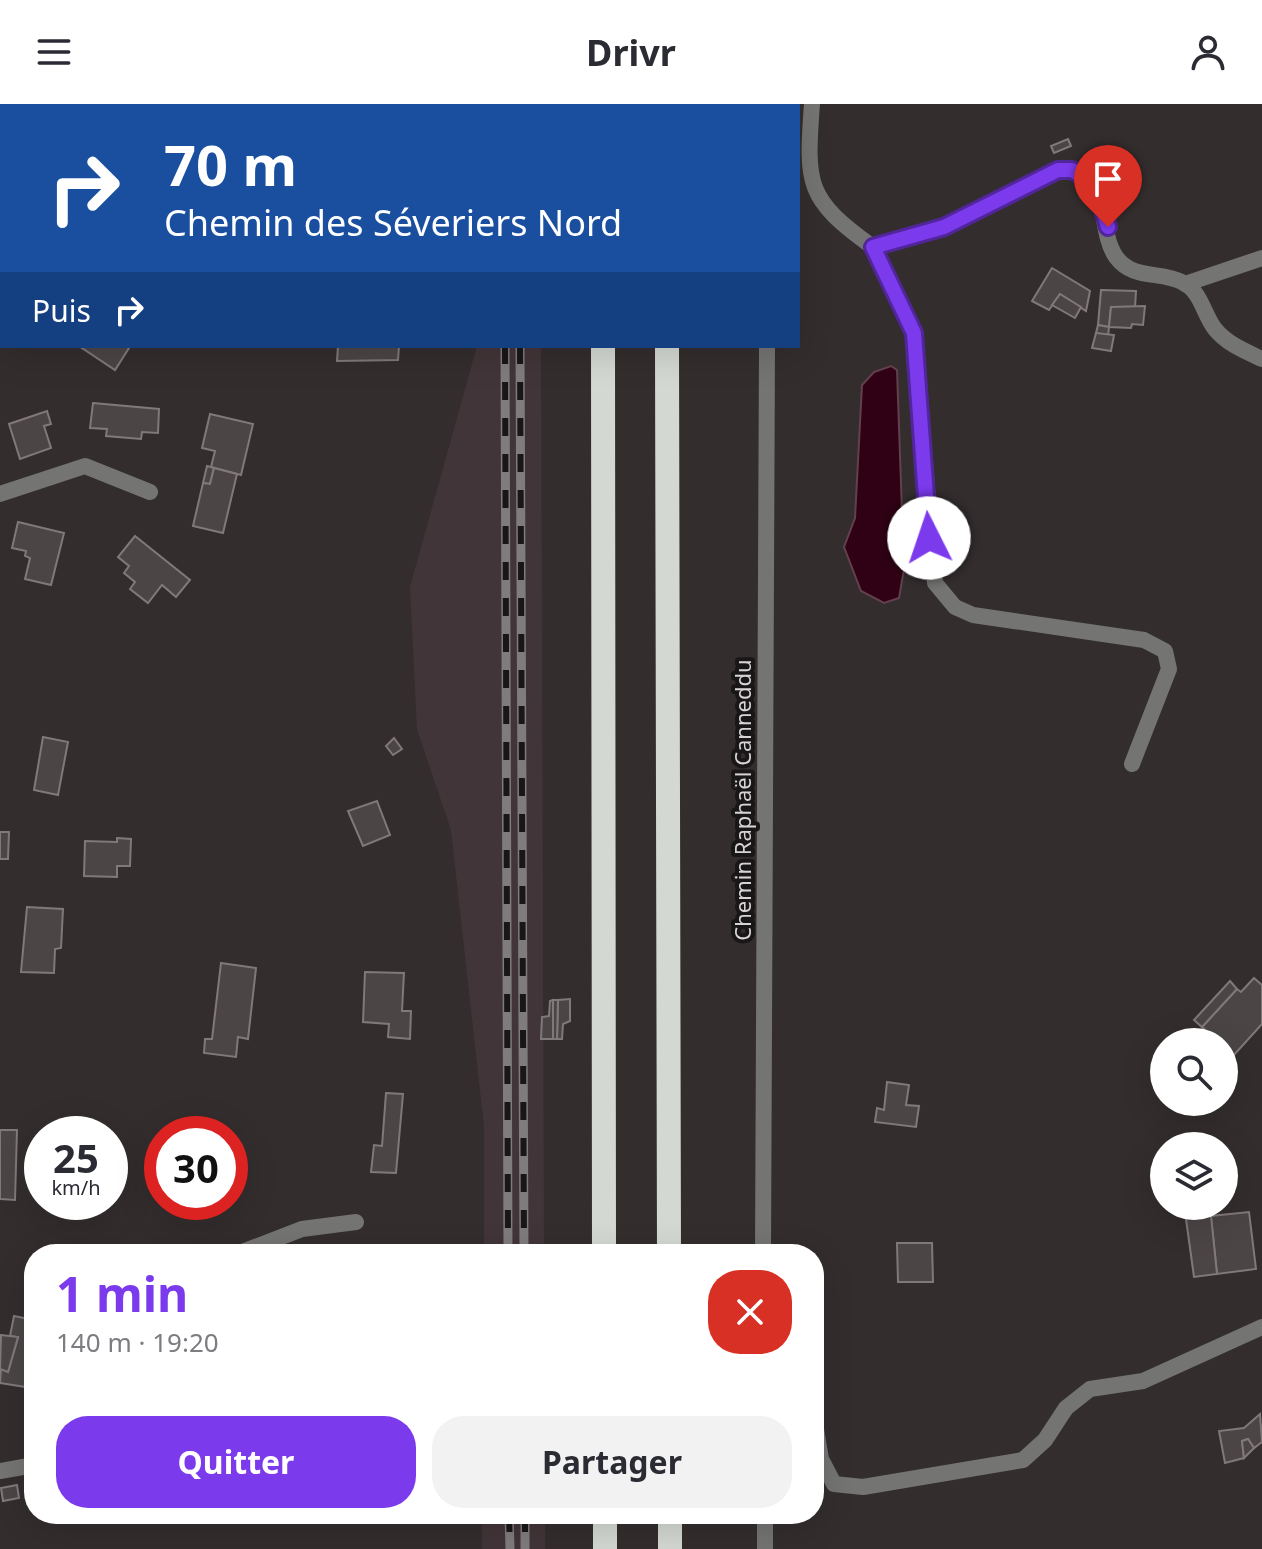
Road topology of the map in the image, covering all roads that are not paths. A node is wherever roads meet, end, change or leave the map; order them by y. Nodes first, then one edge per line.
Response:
1 (812, 104) edge
2 (873, 247) junction
3 (1262, 258) edge
4 (1185, 284) junction
5 (603, 348) edge
6 (667, 348) edge
7 (767, 348) edge
8 (1262, 359) edge
9 (150, 492) dead end
10 (0, 494) edge
11 (1132, 764) dead end
12 (356, 1222) dead end
13 (263, 1244) edge
14 (604, 1244) edge
15 (669, 1244) edge
16 (763, 1244) edge
17 (1262, 1327) edge
18 (824, 1465) edge
19 (24, 1467) edge
20 (0, 1471) edge
21 (605, 1524) edge
22 (670, 1524) edge
23 (765, 1524) edge
24 (605, 1549) edge
25 (670, 1549) edge
26 (765, 1549) edge

1 - 2 street
2 - 4 street
2 - 11 street
3 - 4 street
4 - 8 street
5 - 14 highway
6 - 15 highway
7 - 16 street, Chemin Raphaël Canneddu
9 - 10 street
12 - 13 street
17 - 18 street
19 - 20 street
21 - 24 highway
22 - 25 highway
23 - 26 street

